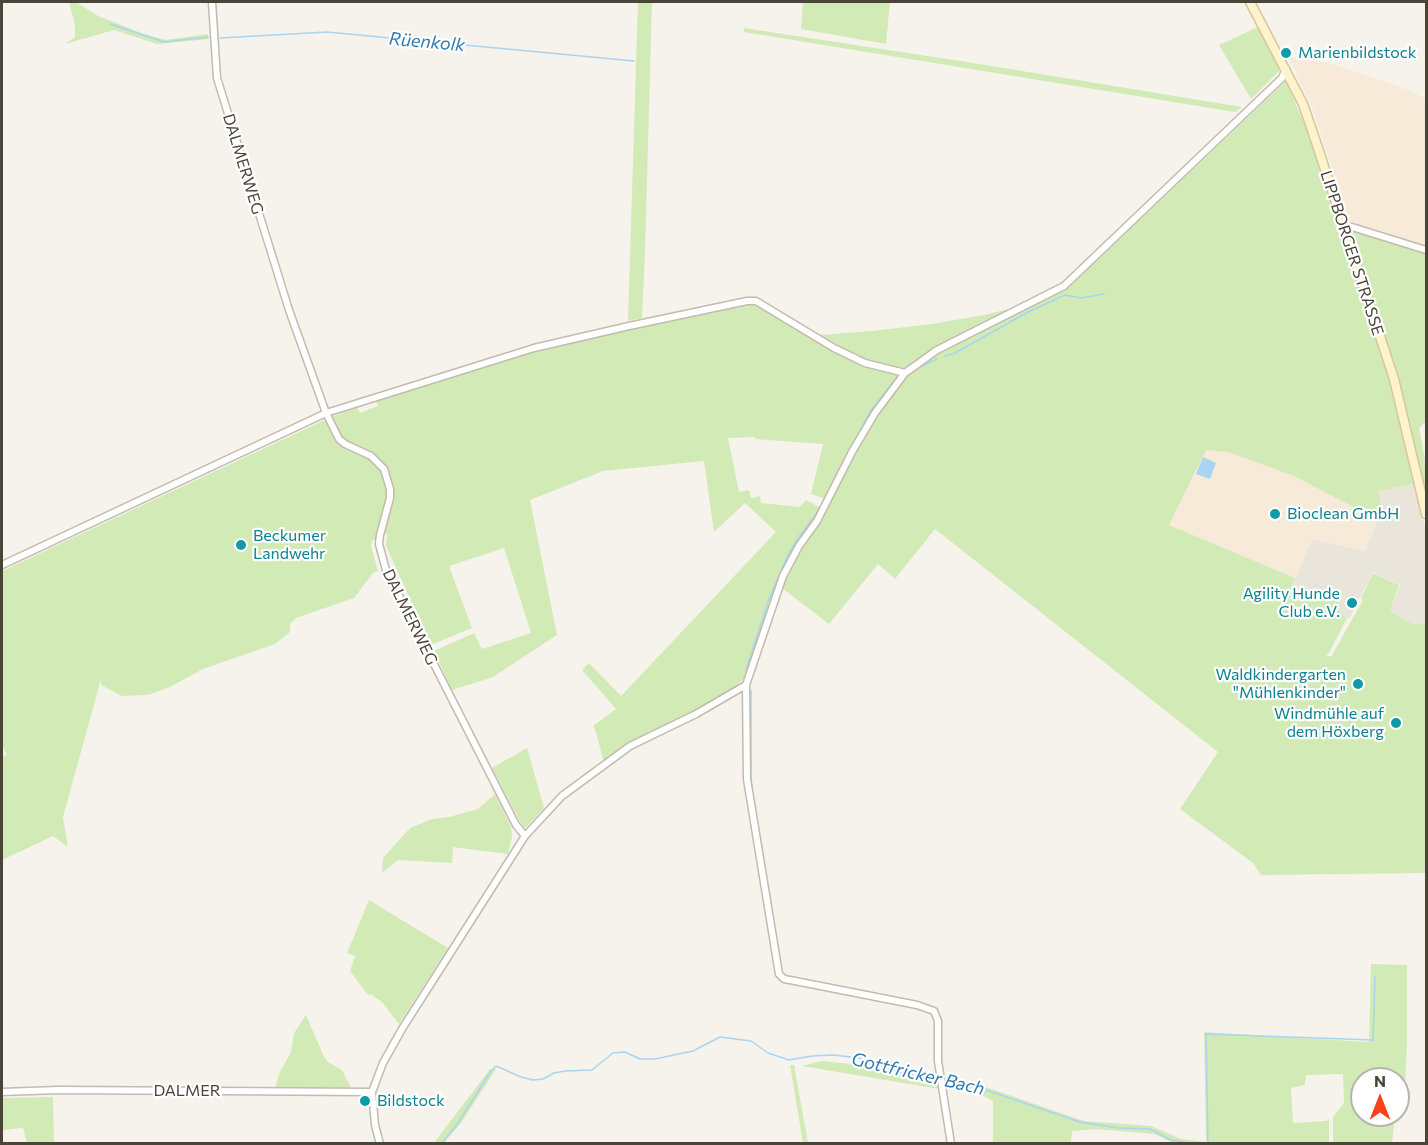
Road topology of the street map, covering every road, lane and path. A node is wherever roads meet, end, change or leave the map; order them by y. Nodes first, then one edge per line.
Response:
1 (212, 2) edge
2 (1250, 2) edge
3 (1286, 69) junction
4 (1344, 227) junction
5 (1426, 250) edge
6 (904, 373) junction
7 (326, 413) junction
8 (1426, 514) edge
9 (2, 565) edge
10 (746, 685) junction
11 (525, 836) junction
12 (2, 1092) edge
13 (372, 1092) junction
14 (380, 1143) edge
15 (951, 1143) edge

1 - 7 street, DALMERWEG
2 - 3 street, LIPPBORGER STRASSE
3 - 4 street, LIPPBORGER STRASSE
3 - 6 street
4 - 5 street
4 - 8 street, LIPPBORGER STRASSE
6 - 7 street
6 - 10 street
7 - 9 street
7 - 11 street, DALMERWEG
10 - 11 street
10 - 15 street
11 - 13 street
12 - 13 street, DALMER
13 - 14 street

